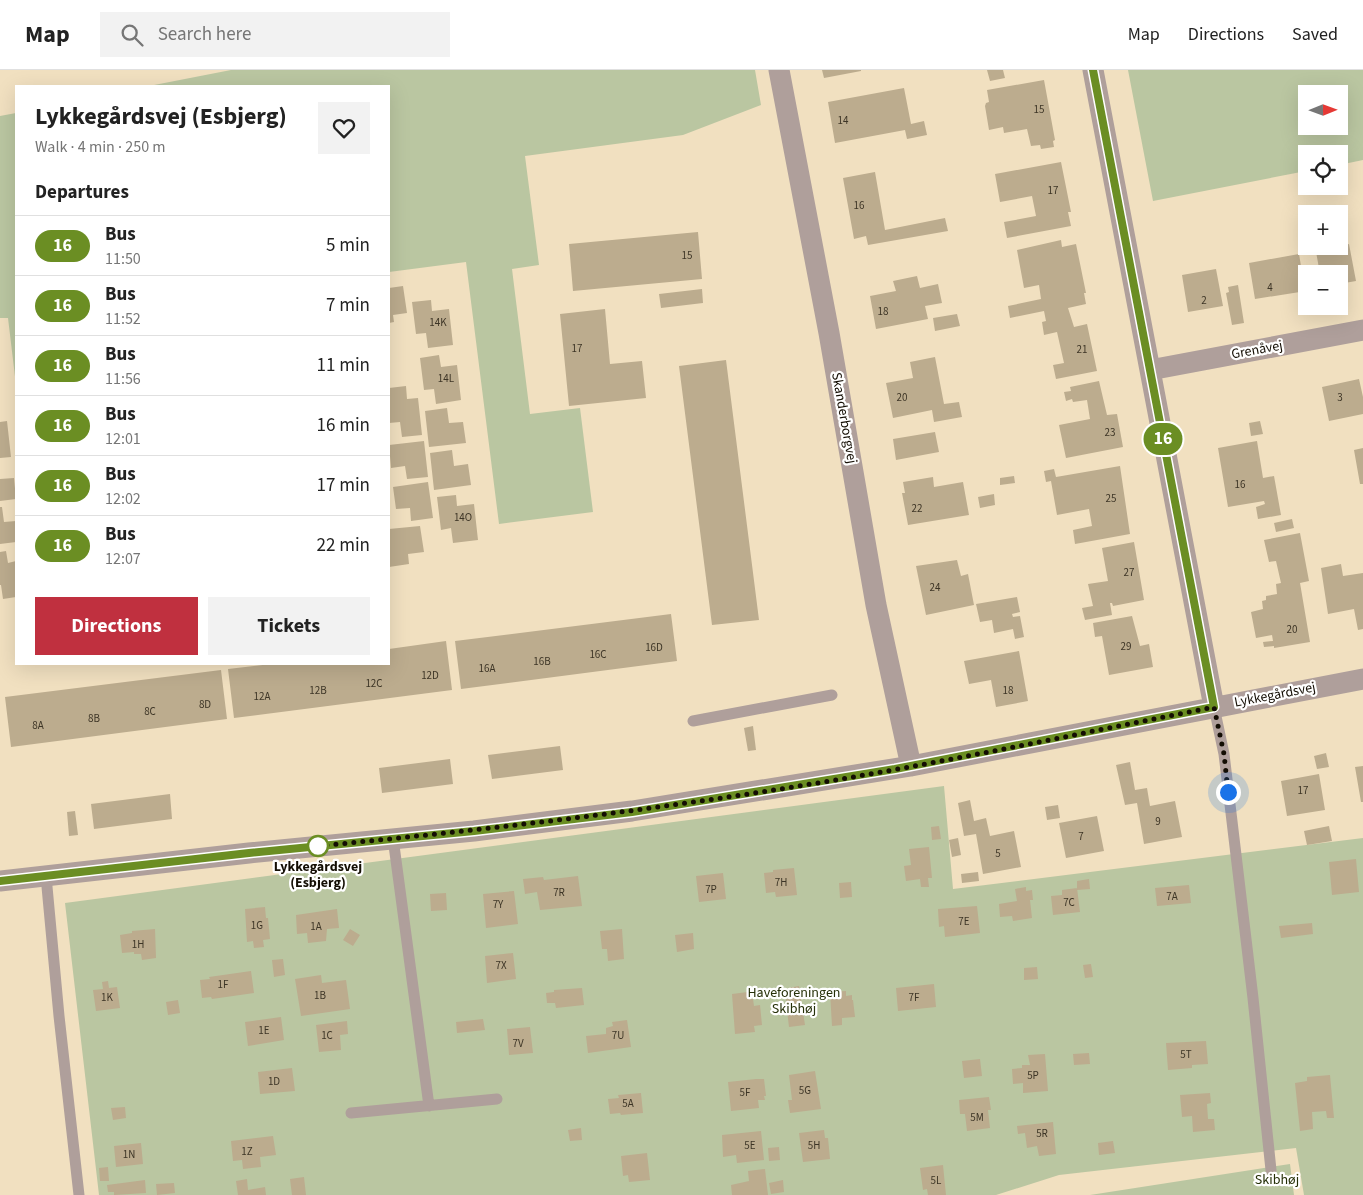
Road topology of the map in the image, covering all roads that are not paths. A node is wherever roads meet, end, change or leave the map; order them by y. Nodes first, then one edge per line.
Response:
1 (779, 70) edge
2 (1093, 70) edge
3 (1363, 330) edge
4 (1150, 370) junction
5 (1363, 679) edge
6 (832, 696) dead end
7 (1214, 707) junction
8 (693, 721) dead end
9 (912, 766) junction
10 (393, 838) junction
11 (46, 876) junction
12 (0, 881) edge
13 (497, 1099) dead end
14 (429, 1106) junction
15 (351, 1114) dead end
16 (1271, 1170) dead end
17 (79, 1195) edge

1 - 9 street, Skanderborgvej
2 - 4 street
3 - 4 street, Grenåvej
4 - 7 street
5 - 7 street, Lykkegårdsvej
6 - 8 lane
7 - 9 street, Lykkegårdsvej
7 - 16 lane
9 - 10 street, Lykkegårdsvej
10 - 11 street, Lykkegårdsvej
10 - 14 lane
11 - 12 street, Lykkegårdsvej
11 - 17 lane
13 - 14 lane
14 - 15 lane

